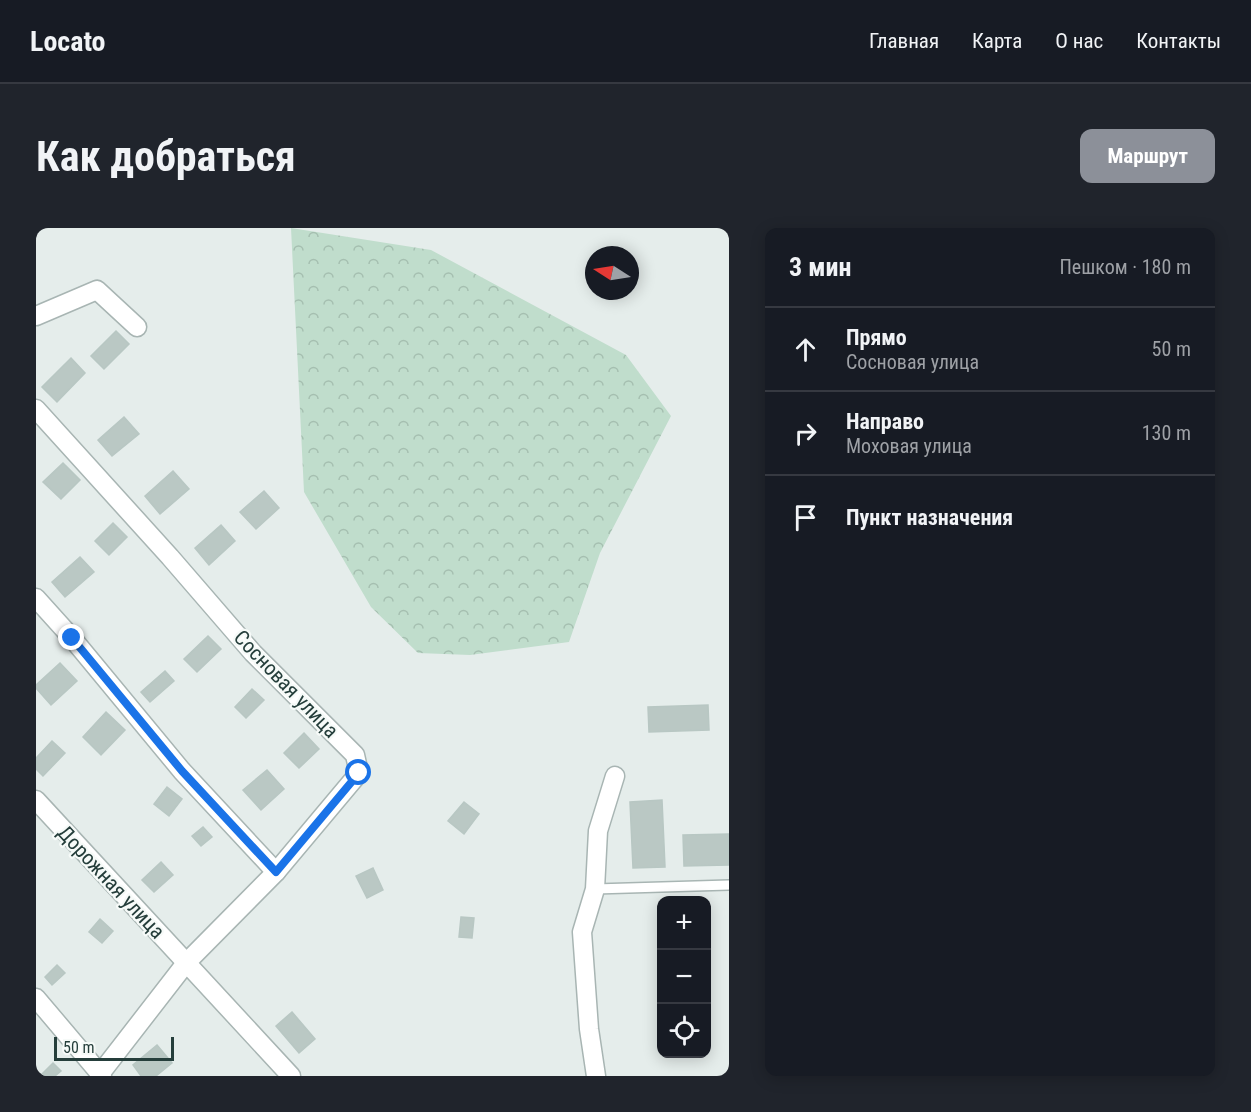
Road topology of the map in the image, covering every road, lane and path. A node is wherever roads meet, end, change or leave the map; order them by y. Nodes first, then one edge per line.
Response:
1 (40, 314) edge
2 (137, 327) dead end
3 (36, 409) edge
4 (36, 598) edge
5 (615, 776) dead end
6 (36, 800) edge
7 (276, 872) junction
8 (729, 885) edge
9 (595, 889) junction
10 (186, 963) junction
11 (36, 998) edge
12 (101, 1075) edge
13 (291, 1076) edge
14 (596, 1076) edge

1 - 2 street
3 - 7 street, Сосновая улица
4 - 7 street
5 - 9 street
6 - 10 street, Дорожная улица
7 - 10 street, Сосновая улица
8 - 9 lane
9 - 14 street
10 - 12 street, Сосновая улица
10 - 13 street, Дорожная улица
11 - 12 street

